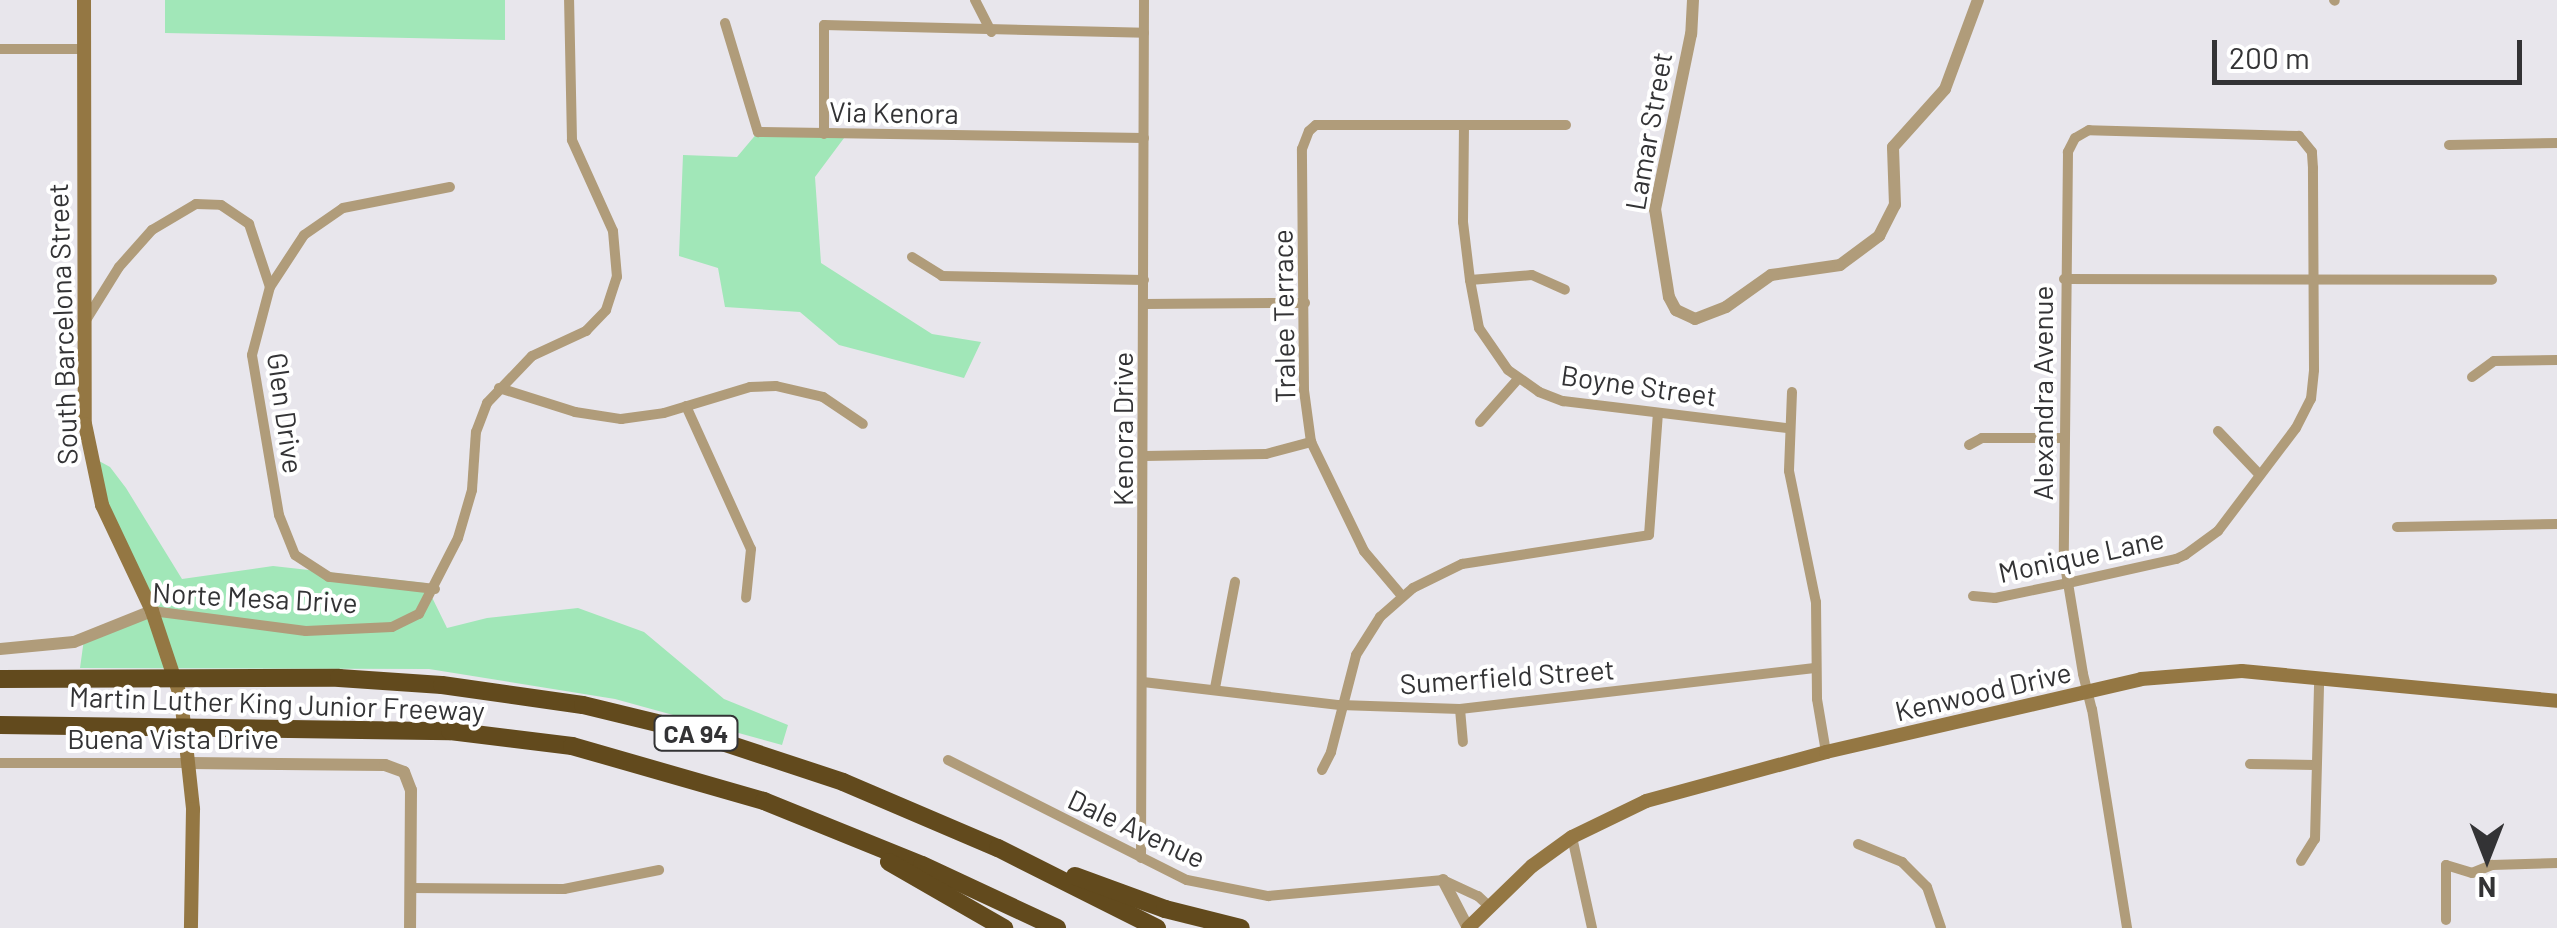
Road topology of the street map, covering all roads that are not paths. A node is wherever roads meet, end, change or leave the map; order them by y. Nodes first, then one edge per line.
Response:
1 (84, 0) edge
2 (569, 0) edge
3 (975, 0) edge
4 (1144, 0) edge
5 (1693, 0) edge
6 (1978, 0) edge
7 (725, 22) dead end
8 (991, 32) junction
9 (1144, 34) junction
10 (0, 48) edge
11 (84, 49) junction
12 (1464, 125) junction
13 (1566, 125) dead end
14 (824, 134) junction
15 (1144, 138) junction
16 (2557, 143) edge
17 (2449, 145) dead end
18 (2313, 168) joint
19 (450, 187) dead end
20 (912, 257) dead end
21 (2064, 279) junction
22 (1144, 280) junction
23 (1470, 280) junction
24 (2492, 280) dead end
25 (2314, 283) junction
26 (270, 288) junction
27 (1565, 290) dead end
28 (1305, 303) junction
29 (1144, 304) junction
30 (82, 326) junction
31 (2557, 360) edge
32 (2472, 377) dead end
33 (1518, 379) junction
34 (499, 388) junction
35 (1792, 392) dead end
36 (686, 406) junction
37 (1658, 412) junction
38 (1480, 422) dead end
39 (863, 424) dead end
40 (1787, 428) junction
41 (2218, 432) dead end
42 (2064, 438) junction
43 (1311, 442) junction
44 (1970, 445) dead end
45 (1144, 456) junction
46 (2258, 473) junction
47 (2557, 524) edge
48 (2397, 527) dead end
49 (1235, 582) dead end
50 (2068, 583) junction
51 (436, 589) junction
52 (1402, 596) junction
53 (1973, 596) dead end
54 (746, 598) dead end
55 (152, 611) junction
56 (0, 649) edge
57 (1815, 668) junction
58 (0, 679) edge
59 (2319, 681) junction
60 (1143, 682) junction
61 (1215, 688) junction
62 (2088, 693) junction
63 (2557, 701) edge
64 (1340, 706) junction
65 (1460, 709) junction
66 (0, 724) edge
67 (1463, 742) dead end
68 (1826, 752) junction
69 (948, 760) dead end
70 (0, 763) edge
71 (190, 763) junction
72 (2250, 764) dead end
73 (2314, 765) junction
74 (1322, 770) dead end
75 (828, 826) junction
76 (1572, 837) junction
77 (1858, 844) dead end
78 (998, 848) junction
79 (1141, 858) junction
80 (2301, 861) dead end
81 (2557, 863) edge
82 (660, 870) dead end
83 (1442, 880) junction
84 (411, 888) junction
85 (1490, 907) junction
86 (2446, 920) dead end
87 (191, 928) edge
88 (410, 928) edge
89 (1004, 928) edge
90 (1058, 928) edge
91 (1157, 928) edge
92 (1241, 928) edge
93 (1468, 928) edge
94 (1592, 928) edge
95 (1941, 928) edge
96 (2128, 928) edge

1 - 11 main road, South Barcelona Street
2 - 34 street
3 - 8 street
4 - 9 street, Kenora Drive
5 - 6 street, Lamar Street
7 - 14 street, Via Kenora
8 - 9 street
8 - 14 street
9 - 15 street, Kenora Drive
10 - 11 street
11 - 30 main road, South Barcelona Street
12 - 13 street
12 - 23 street, Boyne Street
12 - 28 street, Tralee Terrace
14 - 15 street, Via Kenora
15 - 22 street, Kenora Drive
16 - 17 street
18 - 21 street, Alexandra Avenue
18 - 25 street, Monique Lane
19 - 26 street, Glen Drive
20 - 22 street
21 - 25 street
21 - 42 street, Alexandra Avenue
22 - 29 street, Kenora Drive
23 - 27 street
23 - 33 street, Boyne Street
24 - 25 street
25 - 46 street, Monique Lane
26 - 30 street
26 - 51 street, Glen Drive
28 - 29 street
28 - 43 street, Tralee Terrace
29 - 45 street, Kenora Drive
30 - 55 main road, South Barcelona Street
31 - 32 street
33 - 37 street, Boyne Street
33 - 38 street
34 - 36 street
34 - 51 street
35 - 40 street
36 - 39 street
36 - 54 street
37 - 40 street, Boyne Street
37 - 52 street
40 - 57 street
41 - 46 street
42 - 44 street
42 - 50 street, Alexandra Avenue
43 - 45 street
43 - 52 street, Tralee Terrace
45 - 60 street, Kenora Drive
46 - 50 street, Monique Lane
47 - 48 street
49 - 61 street
50 - 53 street, Monique Lane
50 - 62 street, Alexandra Avenue
51 - 55 street, Norte Mesa Drive
52 - 64 street
55 - 56 street, Norte Mesa Drive
55 - 71 main road, South Barcelona Street
57 - 65 street, Sumerfield Street
57 - 68 street
58 - 78 highway, Martin Luther King Junior Freeway / CA 94
59 - 62 main road, Kenwood Drive
59 - 63 main road, Kenwood Drive
59 - 73 street
60 - 61 street, Sumerfield Street
60 - 79 street, Kenora Drive
61 - 64 street, Sumerfield Street
62 - 68 main road, Kenwood Drive
62 - 96 street, Alexandra Avenue
64 - 65 street, Sumerfield Street
64 - 74 street
65 - 67 street
66 - 75 highway, Martin Luther King Junior Freeway / CA 94
68 - 76 main road, Kenwood Drive
69 - 79 street, Dale Avenue
70 - 71 street, Buena Vista Drive
71 - 84 street, Buena Vista Drive
71 - 87 main road, South Barcelona Street
72 - 73 street
73 - 80 street
75 - 89 highway
75 - 90 highway, Martin Luther King Junior Freeway / CA 94
76 - 85 main road, Kenwood Drive
76 - 94 street
77 - 95 street
78 - 91 highway, Martin Luther King Junior Freeway / CA 94
78 - 92 highway
79 - 83 street, Dale Avenue
81 - 86 street
82 - 84 street
83 - 85 street
83 - 93 street
84 - 88 street
85 - 93 main road, Kenwood Drive

